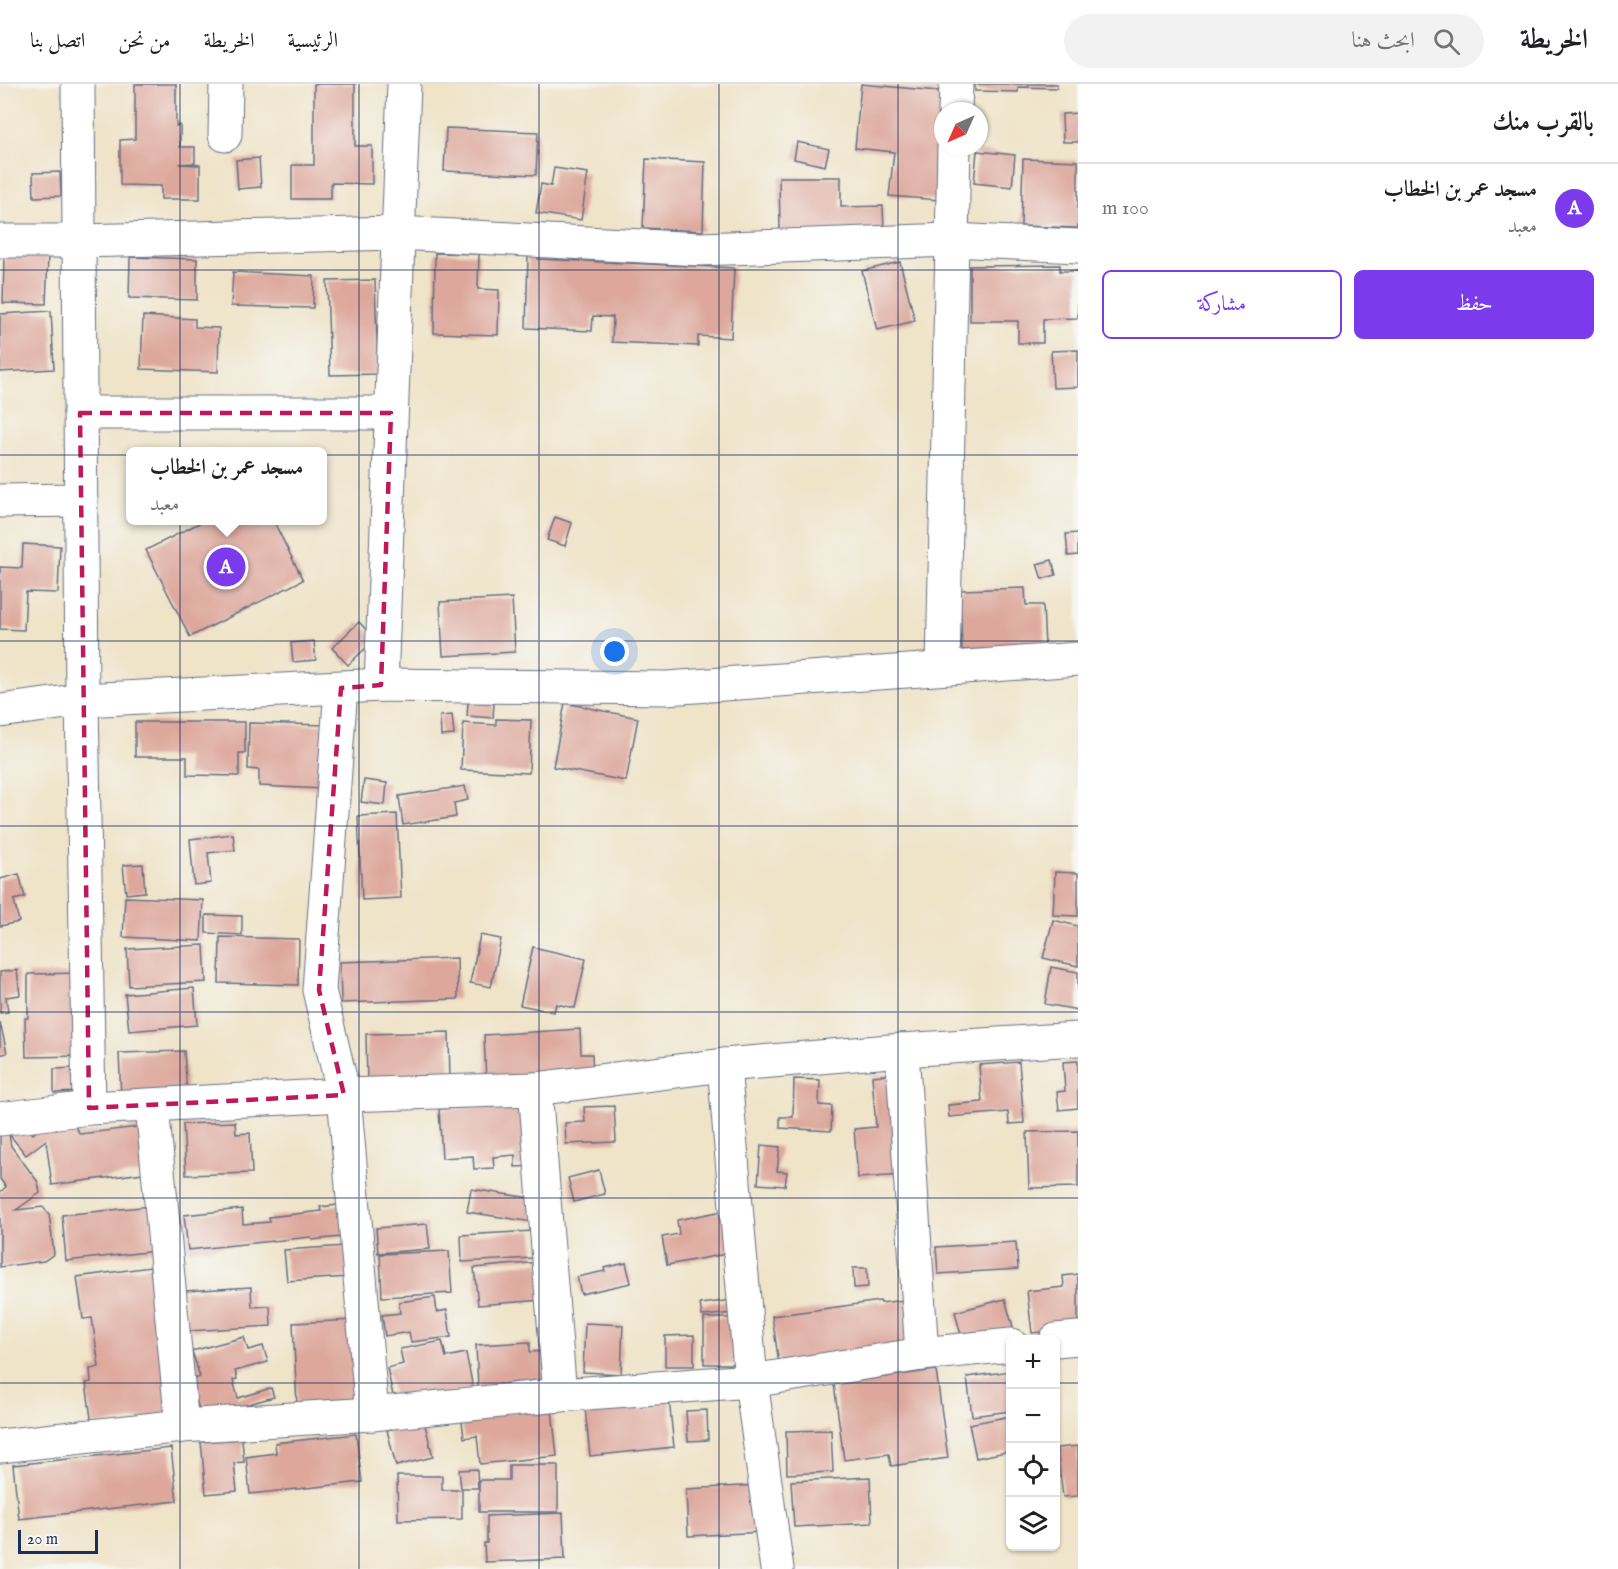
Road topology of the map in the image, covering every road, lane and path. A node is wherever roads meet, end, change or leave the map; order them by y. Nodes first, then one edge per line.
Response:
1 (78, 84) edge
2 (226, 84) edge
3 (404, 84) edge
4 (956, 84) edge
5 (955, 102) edge
6 (225, 135) dead end
7 (954, 156) edge
8 (397, 233) junction
9 (952, 240) junction
10 (0, 241) edge
11 (79, 241) junction
12 (1078, 246) edge
13 (80, 413) junction
14 (391, 413) junction
15 (81, 500) junction
16 (0, 501) edge
17 (1078, 659) edge
18 (943, 667) junction
19 (381, 685) junction
20 (341, 688) junction
21 (82, 700) junction
22 (0, 711) edge
23 (1078, 1039) edge
24 (902, 1050) junction
25 (724, 1065) junction
26 (535, 1089) junction
27 (344, 1095) junction
28 (152, 1106) junction
29 (90, 1108) junction
30 (0, 1119) edge
31 (1078, 1338) edge
32 (1060, 1340) edge
33 (1006, 1345) edge
34 (922, 1353) junction
35 (752, 1380) junction
36 (560, 1395) junction
37 (372, 1414) junction
38 (182, 1426) junction
39 (0, 1446) edge
40 (777, 1569) edge

1 - 11 street
2 - 6 street
3 - 8 street
4 - 5 street
7 - 9 street
8 - 9 street
8 - 11 street
8 - 14 street
9 - 12 street
9 - 18 street
10 - 11 street
11 - 13 street
13 - 14 street
13 - 15 street
14 - 19 street
15 - 16 street
15 - 21 street
17 - 18 street
18 - 19 street
19 - 20 street
20 - 21 street
20 - 27 street
21 - 22 street
21 - 29 street
23 - 24 street
24 - 25 street
24 - 34 street
25 - 26 street
25 - 35 street
26 - 27 street
26 - 36 street
27 - 28 street
27 - 37 street
28 - 29 street
28 - 38 street
29 - 30 street
31 - 32 street
33 - 34 street
34 - 35 street
35 - 36 street
35 - 40 street
36 - 37 street
37 - 38 street
38 - 39 street

